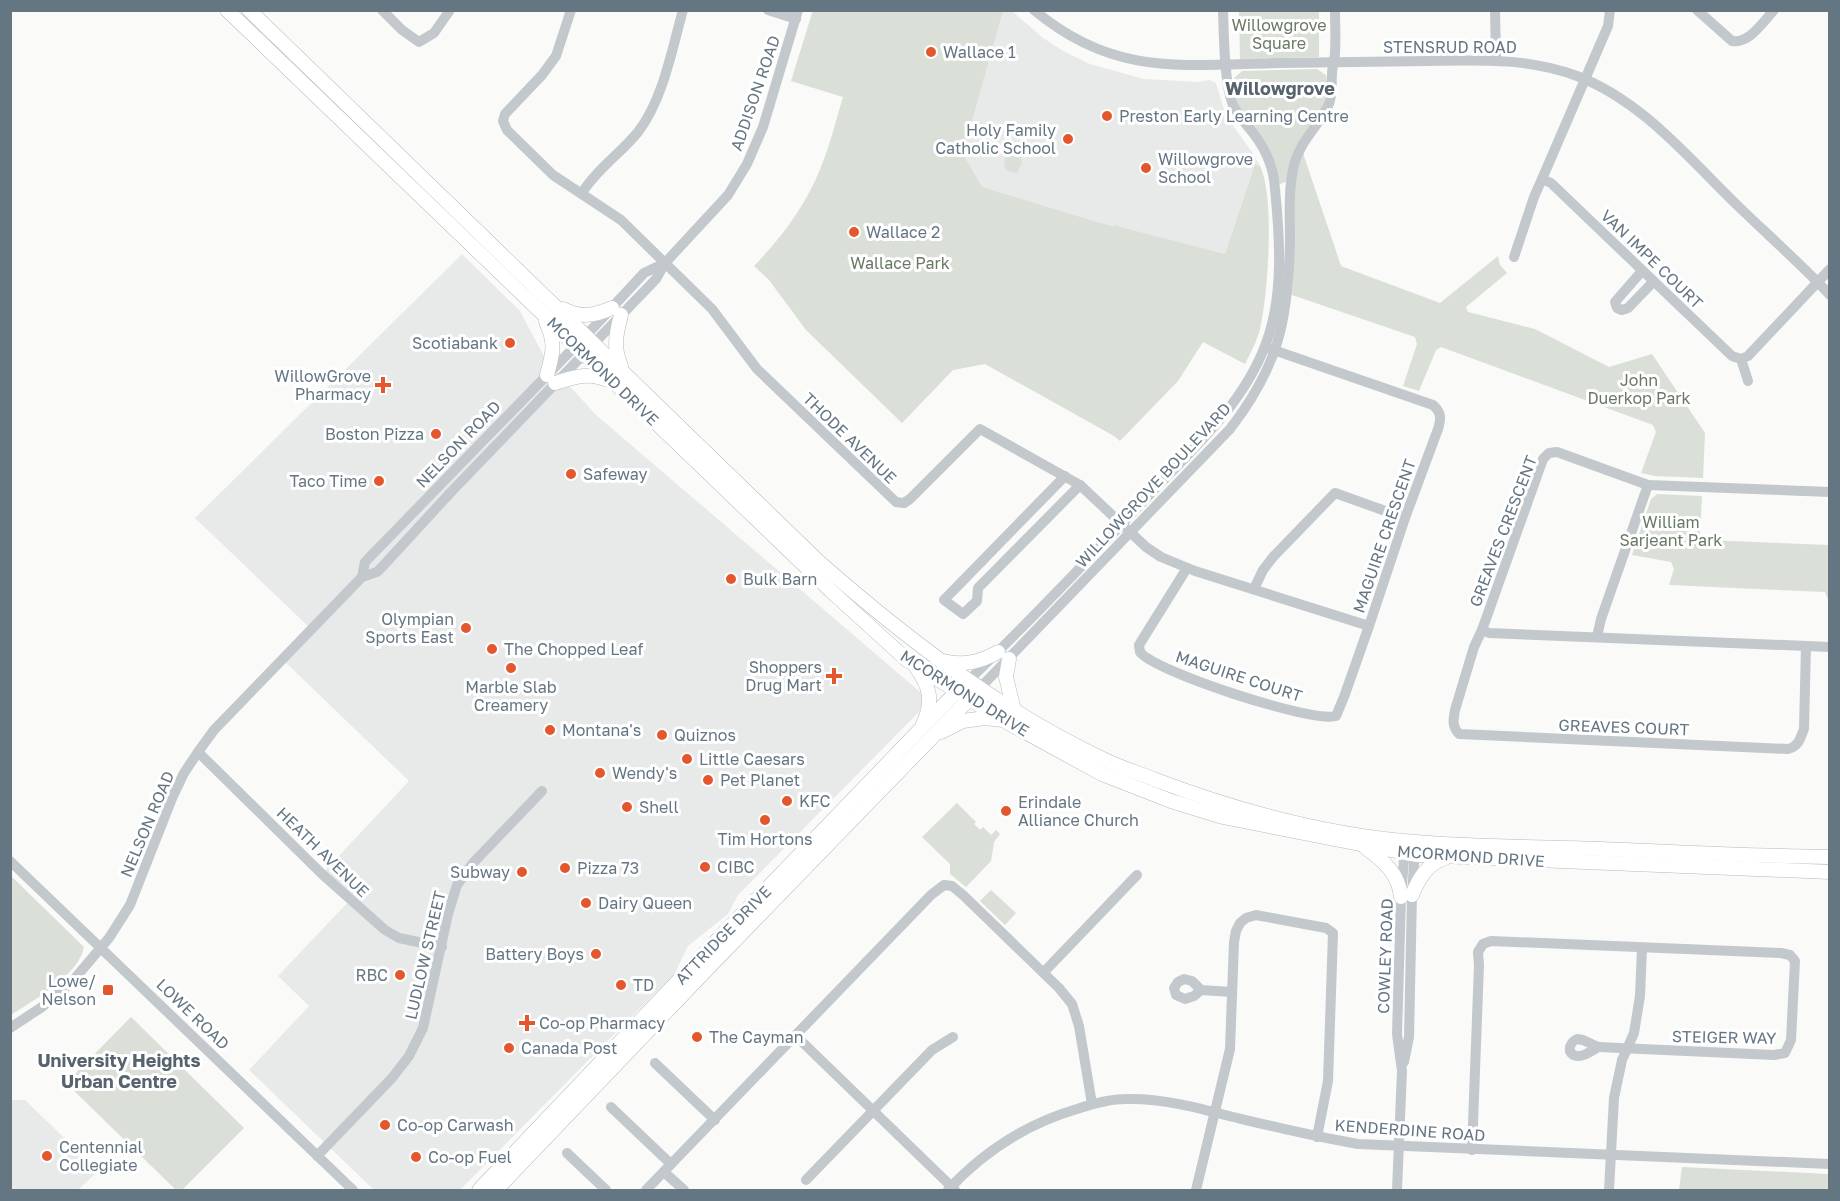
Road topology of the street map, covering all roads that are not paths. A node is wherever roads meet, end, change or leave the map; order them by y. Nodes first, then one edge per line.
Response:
1 (227, 10) edge
2 (249, 10) edge
3 (382, 10) edge
4 (450, 10) edge
5 (571, 10) edge
6 (683, 10) edge
7 (768, 10) edge
8 (1034, 10) edge
9 (1223, 10) edge
10 (1335, 10) edge
11 (1495, 10) edge
12 (1610, 10) edge
13 (1697, 10) edge
14 (1774, 10) edge
15 (797, 15) edge
16 (1496, 59) junction
17 (1334, 63) junction
18 (1226, 64) junction
19 (1585, 80) junction
20 (1542, 179) junction
21 (582, 193) junction
22 (1514, 257) dead end
23 (665, 263) junction
24 (1830, 269) edge
25 (1642, 271) junction
26 (1653, 282) junction
27 (1817, 283) junction
28 (1830, 295) edge
29 (546, 308) junction
30 (617, 311) junction
31 (585, 345) junction
32 (1270, 349) junction
33 (1741, 359) junction
34 (618, 376) junction
35 (551, 379) junction
36 (1748, 381) dead end
37 (1065, 476) junction
38 (1080, 485) junction
39 (1648, 485) junction
40 (1830, 492) edge
41 (749, 511) junction
42 (774, 517) junction
43 (1405, 518) junction
44 (1126, 529) junction
45 (1187, 568) junction
46 (362, 577) junction
47 (1254, 589) junction
48 (1369, 626) junction
49 (1482, 630) junction
50 (1597, 637) junction
51 (1806, 646) junction
52 (1830, 647) edge
53 (1004, 655) junction
54 (907, 660) junction
55 (938, 660) junction
56 (969, 689) junction
57 (1008, 715) junction
58 (920, 732) junction
59 (936, 734) junction
60 (198, 752) junction
61 (542, 792) dead end
62 (1365, 846) junction
63 (1410, 848) junction
64 (1830, 855) edge
65 (1449, 857) junction
66 (10, 861) edge
67 (1830, 872) edge
68 (1811, 873) junction
69 (1137, 875) dead end
70 (1830, 877) edge
71 (1407, 896) junction
72 (102, 947) junction
73 (442, 947) junction
74 (1642, 948) junction
75 (1044, 972) junction
76 (1201, 990) dead end
77 (1232, 992) junction
78 (10, 1028) edge
79 (796, 1036) junction
80 (953, 1037) dead end
81 (1598, 1047) dead end
82 (1627, 1049) junction
83 (655, 1063) dead end
84 (1092, 1104) junction
85 (611, 1107) dead end
86 (873, 1110) junction
87 (1216, 1113) junction
88 (714, 1120) junction
89 (1317, 1137) junction
90 (1399, 1145) junction
91 (1472, 1150) junction
92 (567, 1153) dead end
93 (1612, 1155) junction
94 (316, 1156) junction
95 (1830, 1164) edge
96 (668, 1168) junction
97 (806, 1180) dead end
98 (952, 1189) edge
99 (352, 1191) edge
100 (479, 1191) edge
101 (496, 1191) edge
102 (606, 1191) edge
103 (646, 1191) edge
104 (684, 1191) edge
105 (1196, 1191) edge
106 (1397, 1191) edge
107 (1609, 1191) edge

1 - 29 main road, MCORMOND DRIVE
2 - 29 main road, MCORMOND DRIVE
3 - 4 street
5 - 21 street
6 - 21 street
7 - 15 street
8 - 18 street, STENSRUD ROAD
9 - 18 street
10 - 17 street
11 - 16 street
12 - 19 street
13 - 14 street
15 - 23 street, ADDISON ROAD
16 - 17 street, STENSRUD ROAD
16 - 19 street, STENSRUD ROAD
17 - 18 street, STENSRUD ROAD
17 - 32 street, WILLOWGROVE BOULEVARD
18 - 32 street, WILLOWGROVE BOULEVARD
19 - 20 street
19 - 27 street, STENSRUD ROAD
20 - 22 street
20 - 25 street, VAN IMPE COURT
21 - 23 street
23 - 30 street, ADDISON ROAD
23 - 37 street, THODE AVENUE
24 - 27 street
25 - 26 street, VAN IMPE COURT
25 - 26 street
26 - 33 street, VAN IMPE COURT
27 - 28 street, STENSRUD ROAD
27 - 33 street
29 - 30 main road
29 - 31 main road, MCORMOND DRIVE
29 - 35 main road
30 - 31 street, ADDISON ROAD
30 - 34 main road
31 - 34 main road, MCORMOND DRIVE
31 - 35 street, NELSON ROAD
32 - 43 street, MAGUIRE CRESCENT
32 - 44 street, WILLOWGROVE BOULEVARD
33 - 36 street
34 - 35 main road
34 - 41 main road, MCORMOND DRIVE
34 - 42 main road, MCORMOND DRIVE
35 - 46 street, NELSON ROAD
35 - 46 street, NELSON ROAD
37 - 38 street, THODE AVENUE
37 - 38 street
38 - 44 street, THODE AVENUE
39 - 40 street, GREAVES CRESCENT
39 - 49 street, GREAVES CRESCENT
39 - 50 street
41 - 42 main road
41 - 54 main road, MCORMOND DRIVE
42 - 55 main road, MCORMOND DRIVE
43 - 47 street
43 - 48 street, MAGUIRE CRESCENT
44 - 45 street, MAGUIRE CRESCENT
44 - 53 street, WILLOWGROVE BOULEVARD
45 - 47 street, MAGUIRE CRESCENT
45 - 48 street, MAGUIRE COURT
46 - 60 street, NELSON ROAD
47 - 48 street, MAGUIRE CRESCENT
49 - 50 street, GREAVES CRESCENT
49 - 51 street, GREAVES COURT
50 - 51 street, GREAVES CRESCENT
51 - 52 street, GREAVES CRESCENT
53 - 55 main road
53 - 56 street, WILLOWGROVE BOULEVARD
53 - 57 main road
54 - 56 main road, MCORMOND DRIVE
54 - 58 main road
55 - 56 main road, MCORMOND DRIVE
56 - 57 main road, MCORMOND DRIVE
56 - 58 main road, ATTRIDGE DRIVE
56 - 59 main road, ATTRIDGE DRIVE
57 - 59 main road
57 - 62 main road, MCORMOND DRIVE
57 - 63 main road, MCORMOND DRIVE
58 - 100 main road, ATTRIDGE DRIVE
59 - 101 main road, ATTRIDGE DRIVE
60 - 72 street, NELSON ROAD
60 - 73 street, HEATH AVENUE
61 - 73 street, LUDLOW STREET
62 - 63 main road, MCORMOND DRIVE
62 - 71 main road
63 - 64 main road, MCORMOND DRIVE
63 - 65 main road, MCORMOND DRIVE
63 - 71 street, COWLEY ROAD
65 - 68 main road, MCORMOND DRIVE
65 - 71 main road
66 - 72 street, LOWE ROAD
67 - 68 main road, MCORMOND DRIVE
68 - 70 main road
69 - 75 street
71 - 90 street, COWLEY ROAD
72 - 78 street, NELSON ROAD
72 - 94 street, LOWE ROAD
73 - 94 street, LUDLOW STREET
74 - 82 street
74 - 82 street, STEIGER WAY
74 - 91 street
75 - 79 street
75 - 84 street
76 - 77 street
77 - 87 street
77 - 89 street
79 - 86 street
79 - 88 street
80 - 86 street
81 - 82 street
82 - 93 street
83 - 88 street
84 - 87 street, KENDERDINE ROAD
84 - 98 street, KENDERDINE ROAD
85 - 96 street
86 - 97 street
86 - 98 street
87 - 89 street, KENDERDINE ROAD
87 - 105 street
88 - 96 street
89 - 90 street, KENDERDINE ROAD
90 - 91 street, KENDERDINE ROAD
90 - 106 street, COWLEY ROAD
91 - 93 street, KENDERDINE ROAD
92 - 102 street
93 - 95 street, KENDERDINE ROAD
93 - 107 street
94 - 99 street, LOWE ROAD
96 - 103 street
96 - 104 street

